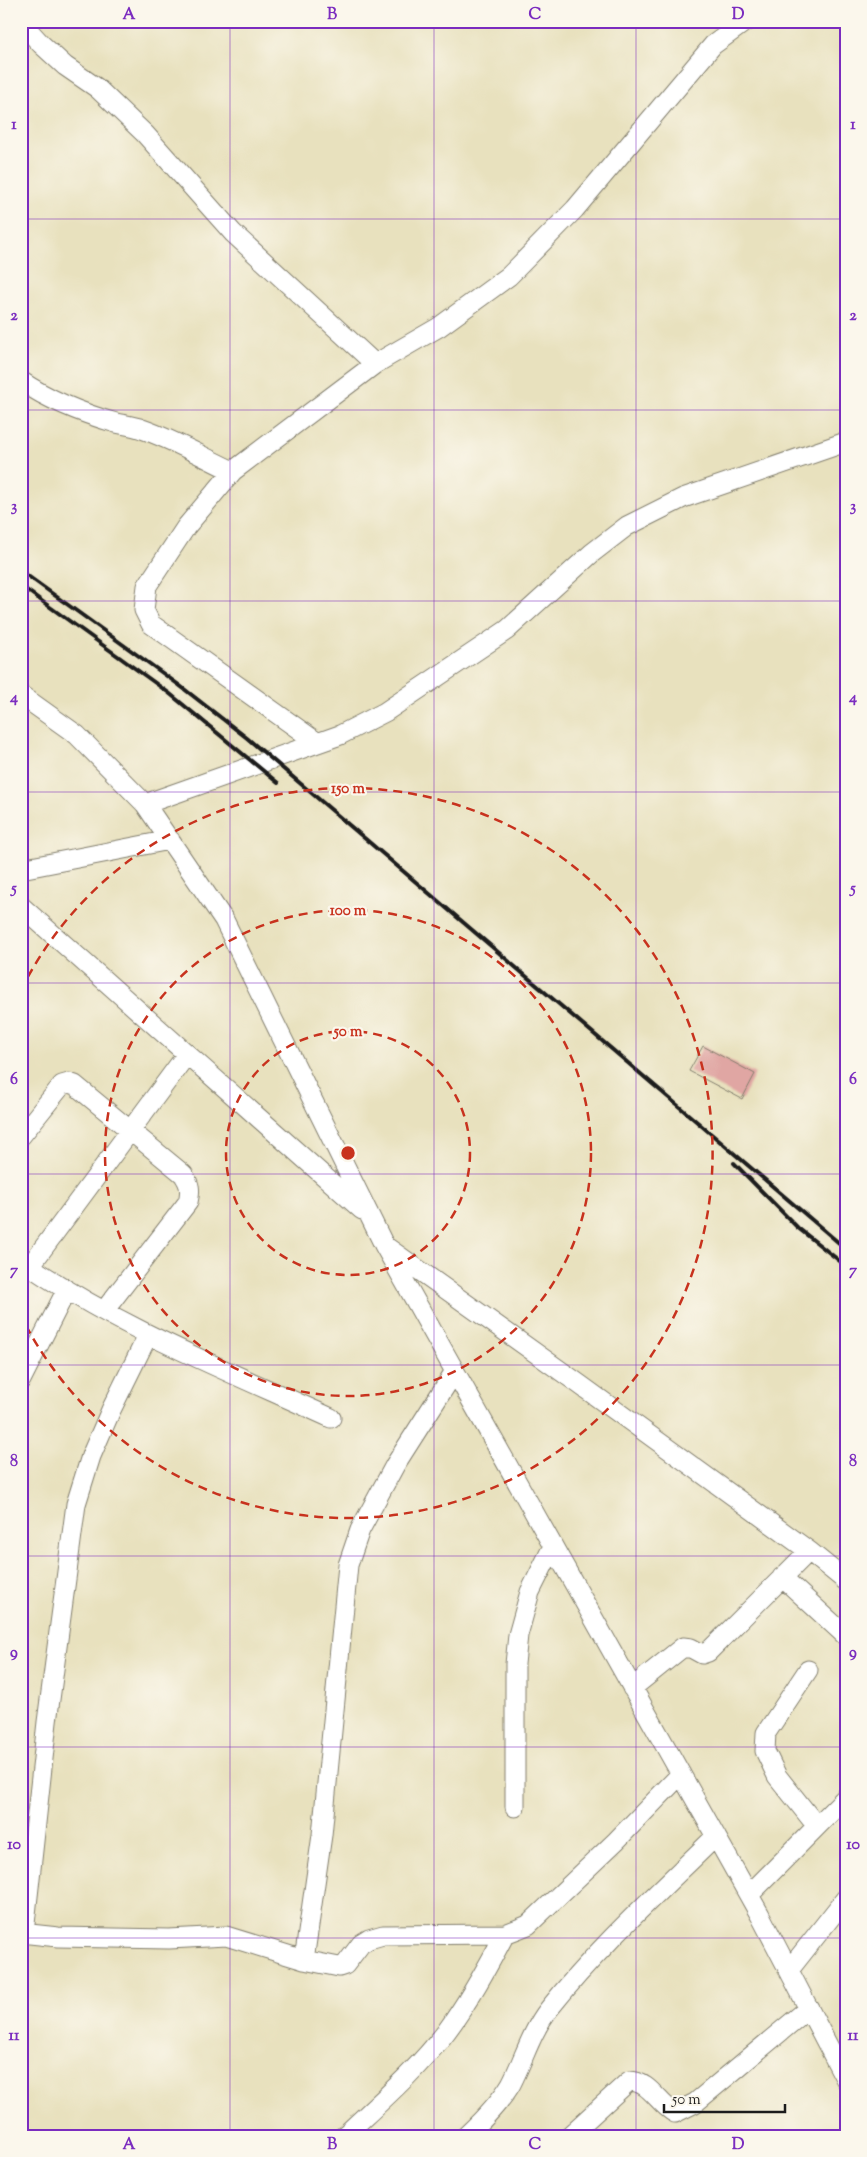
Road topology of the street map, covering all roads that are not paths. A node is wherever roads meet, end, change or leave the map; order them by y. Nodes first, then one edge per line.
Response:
1 (746, 21) edge
2 (21, 22) edge
3 (375, 364) junction
4 (21, 381) edge
5 (846, 442) edge
6 (233, 471) junction
7 (21, 695) edge
8 (318, 743) junction
9 (145, 804) junction
10 (170, 840) junction
11 (21, 869) edge
12 (21, 906) edge
13 (187, 1054) junction
14 (131, 1132) junction
15 (21, 1136) edge
16 (370, 1217) junction
17 (384, 1245) junction
18 (26, 1263) edge
19 (66, 1291) junction
20 (104, 1311) junction
21 (148, 1335) junction
22 (455, 1371) junction
23 (21, 1380) edge
24 (331, 1418) dead end
25 (553, 1546) junction
26 (809, 1551) junction
27 (782, 1577) junction
28 (846, 1581) edge
29 (846, 1636) edge
30 (808, 1670) dead end
31 (632, 1688) junction
32 (681, 1774) junction
33 (846, 1796) edge
34 (515, 1807) dead end
35 (816, 1824) junction
36 (716, 1836) junction
37 (749, 1895) junction
38 (846, 1898) edge
39 (23, 1933) edge
40 (505, 1934) junction
41 (304, 1960) junction
42 (788, 1970) junction
43 (808, 2008) junction
44 (846, 2080) edge
45 (344, 2136) edge
46 (466, 2136) edge
47 (569, 2136) edge

1 - 3 street
2 - 3 street
3 - 6 street
4 - 6 street
5 - 8 street
6 - 8 street
7 - 9 street
8 - 9 street
9 - 10 street
10 - 11 street
10 - 16 street
12 - 13 street
13 - 14 street
13 - 16 street
14 - 15 street
14 - 18 street
14 - 20 street
16 - 17 street
17 - 22 street
17 - 26 street
18 - 19 street
19 - 20 street
19 - 23 street
20 - 21 street
21 - 24 street
21 - 39 street
22 - 25 street
22 - 41 street
25 - 31 street
25 - 34 street
26 - 27 street
26 - 28 street
27 - 29 street
27 - 31 street
30 - 35 street
31 - 32 street
32 - 36 street
32 - 40 street
33 - 35 street
35 - 37 street
36 - 37 street
36 - 46 street
37 - 42 street
38 - 42 street
39 - 41 street
40 - 41 street
40 - 45 street
42 - 43 street
43 - 44 street
43 - 47 street

